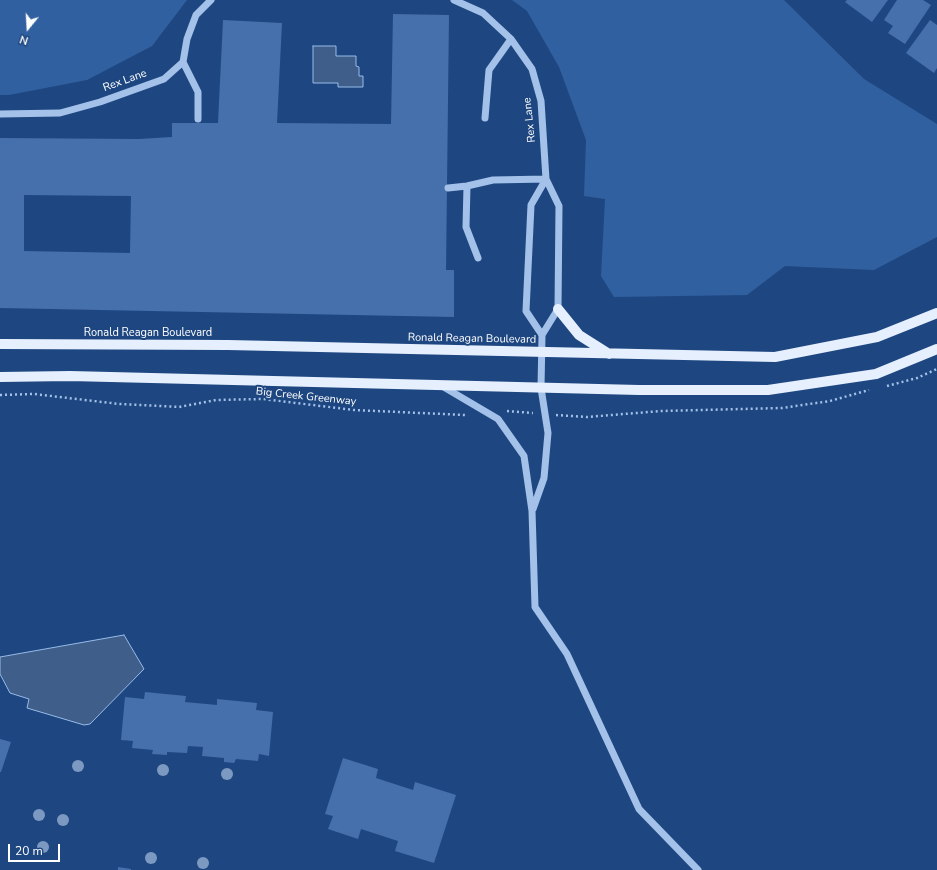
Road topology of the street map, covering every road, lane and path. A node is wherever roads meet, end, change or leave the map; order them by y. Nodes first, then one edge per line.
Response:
1 (211, 0) edge
2 (454, 0) edge
3 (511, 39) junction
4 (183, 62) junction
5 (0, 114) edge
6 (198, 118) dead end
7 (485, 118) dead end
8 (546, 179) junction
9 (467, 186) junction
10 (448, 188) dead end
11 (478, 258) dead end
12 (558, 309) junction
13 (937, 313) edge
14 (542, 335) junction
15 (0, 344) edge
16 (937, 349) edge
17 (542, 352) junction
18 (609, 354) junction
19 (0, 377) edge
20 (441, 386) junction
21 (541, 388) junction
22 (0, 395) edge
23 (470, 418) dead end
24 (532, 510) junction
25 (698, 870) edge

1 - 4 street
2 - 3 street, Rex Lane
3 - 7 street
3 - 8 street, Rex Lane
4 - 5 street, Rex Lane
4 - 6 street
8 - 9 street
8 - 12 street, Rex Lane
8 - 14 street
9 - 10 street
9 - 11 street
12 - 14 street
12 - 18 main road
13 - 18 main road, Ronald Reagan Boulevard
14 - 17 street
15 - 17 main road, Ronald Reagan Boulevard
16 - 21 main road
17 - 18 main road, Ronald Reagan Boulevard
17 - 21 street
19 - 20 main road
20 - 21 main road
20 - 24 street
21 - 24 street
22 - 23 path, Big Creek Greenway
24 - 25 street

